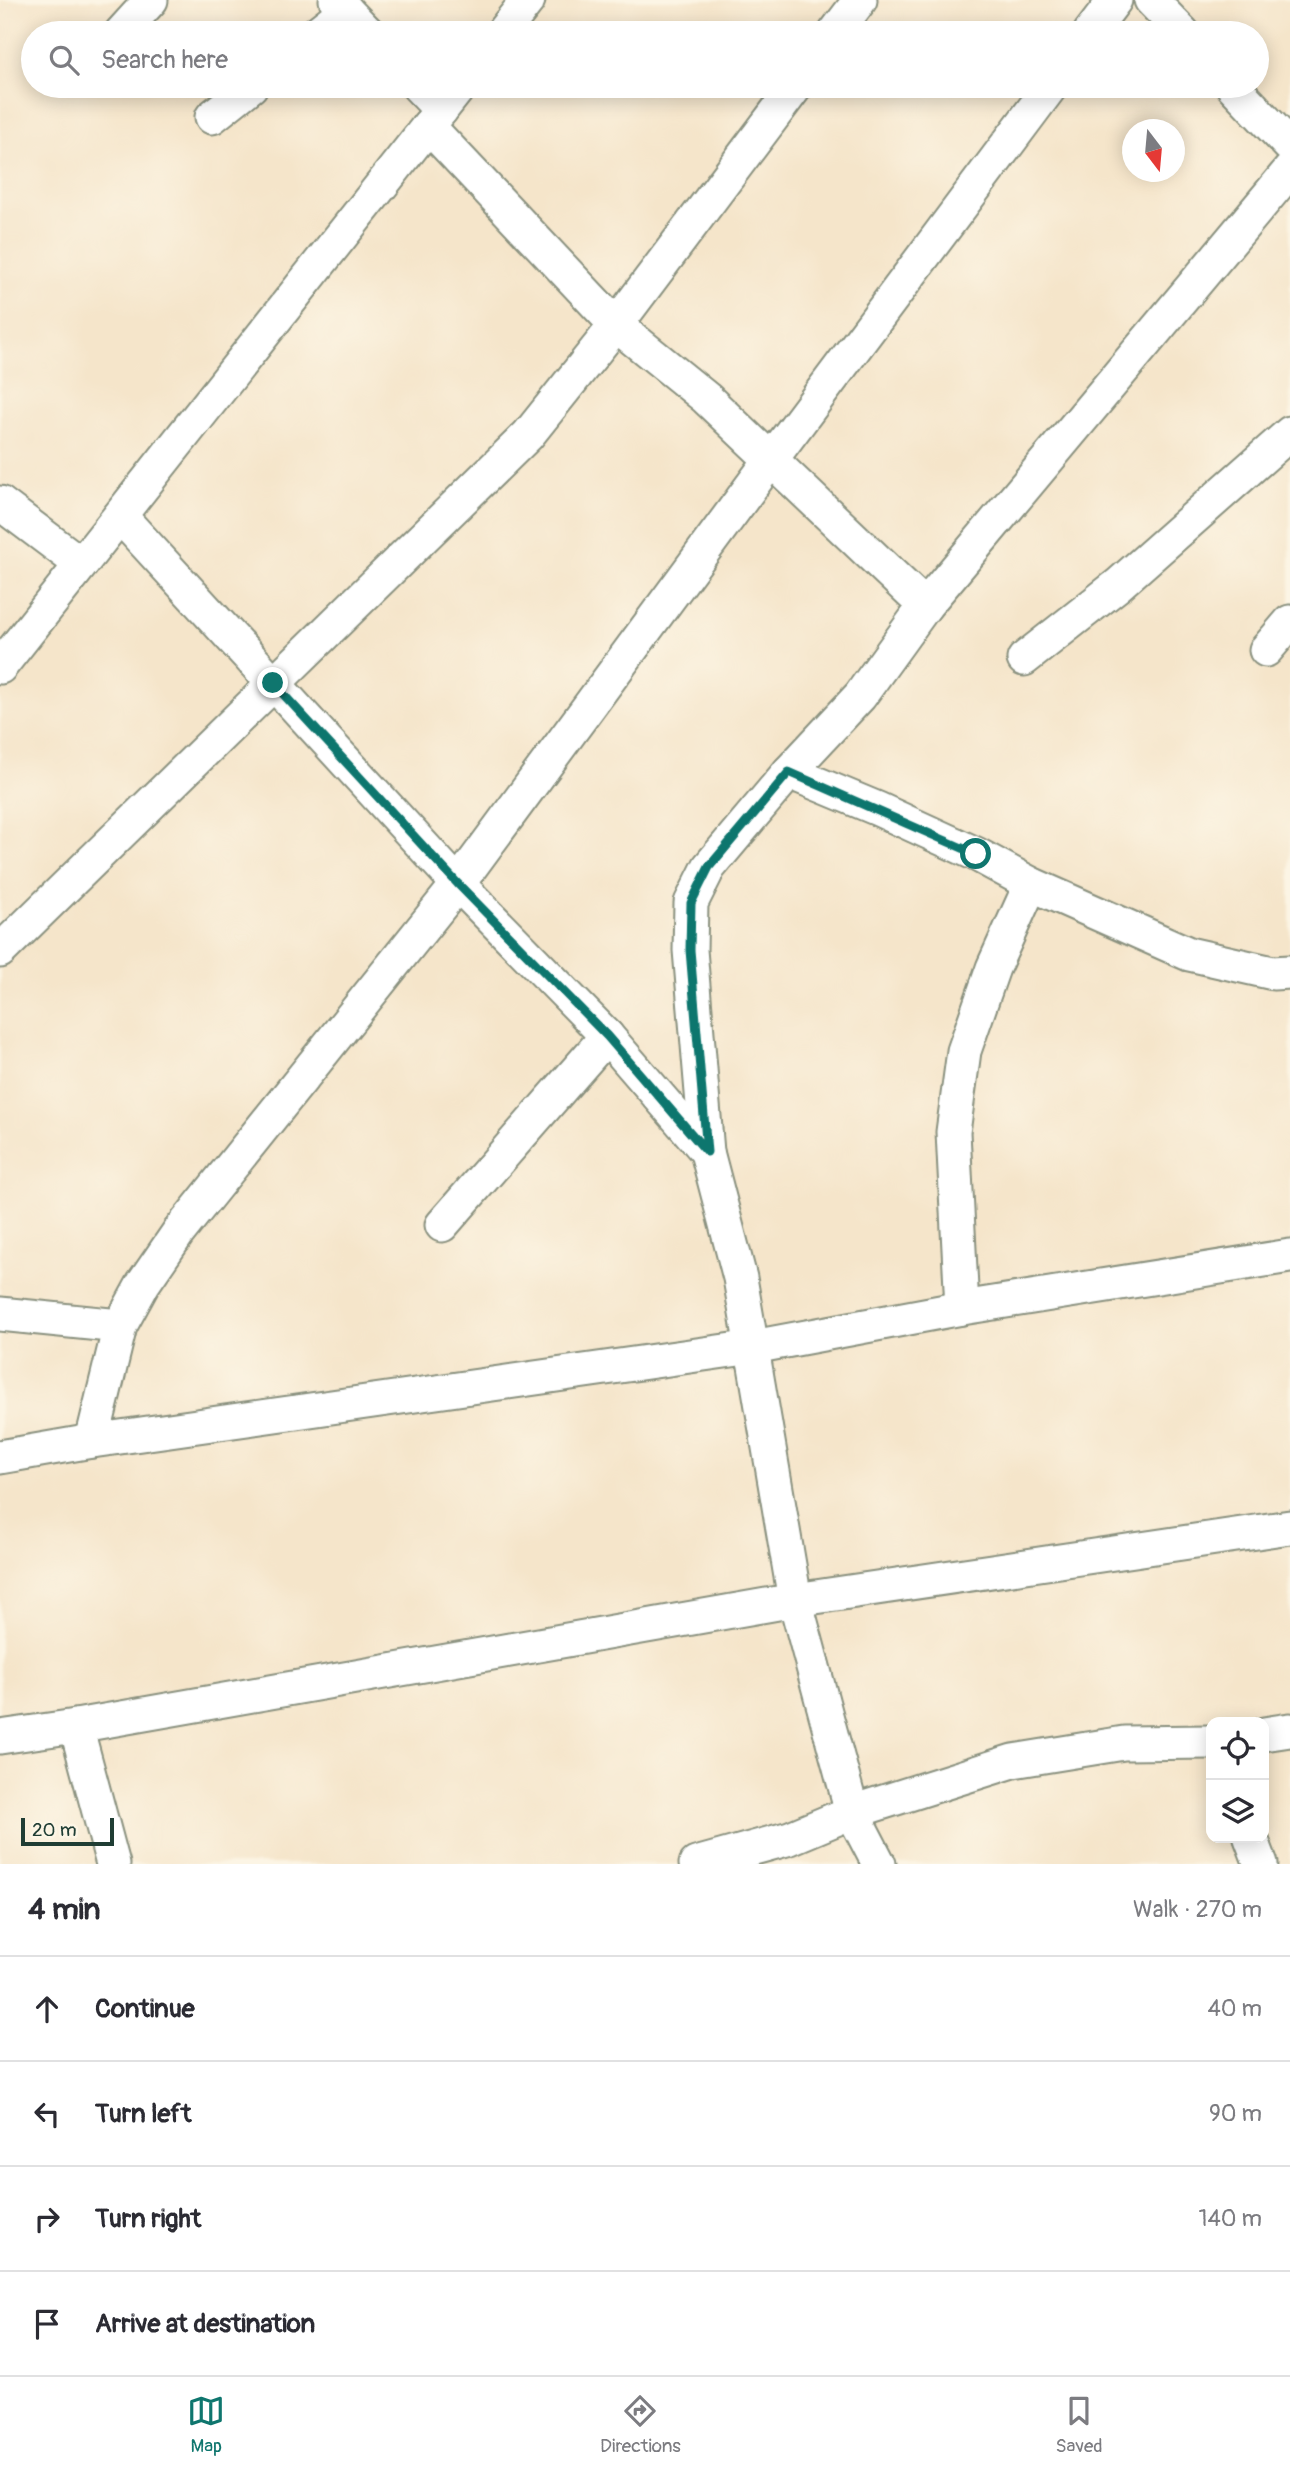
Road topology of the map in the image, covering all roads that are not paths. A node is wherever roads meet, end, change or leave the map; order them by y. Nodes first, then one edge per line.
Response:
1 (151, 0) edge
2 (528, 0) edge
3 (860, 0) edge
4 (1115, 0) edge
5 (1151, 0) edge
6 (132, 21) edge
7 (511, 21) edge
8 (844, 21) edge
9 (1099, 21) edge
10 (1171, 21) edge
11 (236, 98) edge
12 (787, 98) edge
13 (1042, 98) edge
14 (1244, 98) edge
15 (443, 107) edge
16 (212, 117) dead end
17 (1290, 146) edge
18 (1290, 170) edge
19 (616, 325) junction
20 (1290, 433) edge
21 (770, 461) junction
22 (0, 503) edge
23 (120, 516) junction
24 (81, 564) junction
25 (925, 606) junction
26 (1290, 622) edge
27 (1266, 650) dead end
28 (1024, 659) dead end
29 (0, 667) edge
30 (273, 683) junction
31 (789, 772) junction
32 (458, 884) junction
33 (1031, 884) junction
34 (0, 951) edge
35 (1290, 972) edge
36 (607, 1036) junction
37 (707, 1152) junction
38 (442, 1225) dead end
39 (1290, 1256) edge
40 (962, 1308) junction
41 (0, 1314) edge
42 (120, 1326) junction
43 (753, 1347) junction
44 (92, 1441) junction
45 (0, 1457) edge
46 (1290, 1527) edge
47 (795, 1600) junction
48 (76, 1727) junction
49 (1290, 1730) edge
50 (1269, 1733) edge
51 (0, 1737) edge
52 (1206, 1742) edge
53 (852, 1812) junction
54 (1253, 1843) edge
55 (113, 1864) edge
56 (696, 1864) edge
57 (879, 1864) edge
58 (1261, 1864) edge

1 - 6 street
2 - 7 street
3 - 8 street
4 - 9 street
5 - 10 street
11 - 16 street
12 - 19 street
13 - 21 street
14 - 17 street
15 - 19 street
15 - 23 street
18 - 25 street
19 - 21 street
19 - 30 street
20 - 28 street
21 - 25 street
21 - 32 street
22 - 24 street
23 - 24 street
23 - 30 street
24 - 29 street
25 - 31 street
26 - 27 street
30 - 32 street
30 - 34 street
31 - 33 street
31 - 37 street
32 - 36 street
32 - 42 street
33 - 35 street
33 - 40 street
36 - 37 street
36 - 38 street
37 - 43 street
39 - 40 street
40 - 43 street
41 - 42 street
42 - 44 street
43 - 44 street
43 - 47 street
44 - 45 street
46 - 47 street
47 - 48 street
47 - 53 street
48 - 51 street
48 - 55 street
49 - 50 street
52 - 53 street
53 - 56 street
53 - 57 street
54 - 58 street

